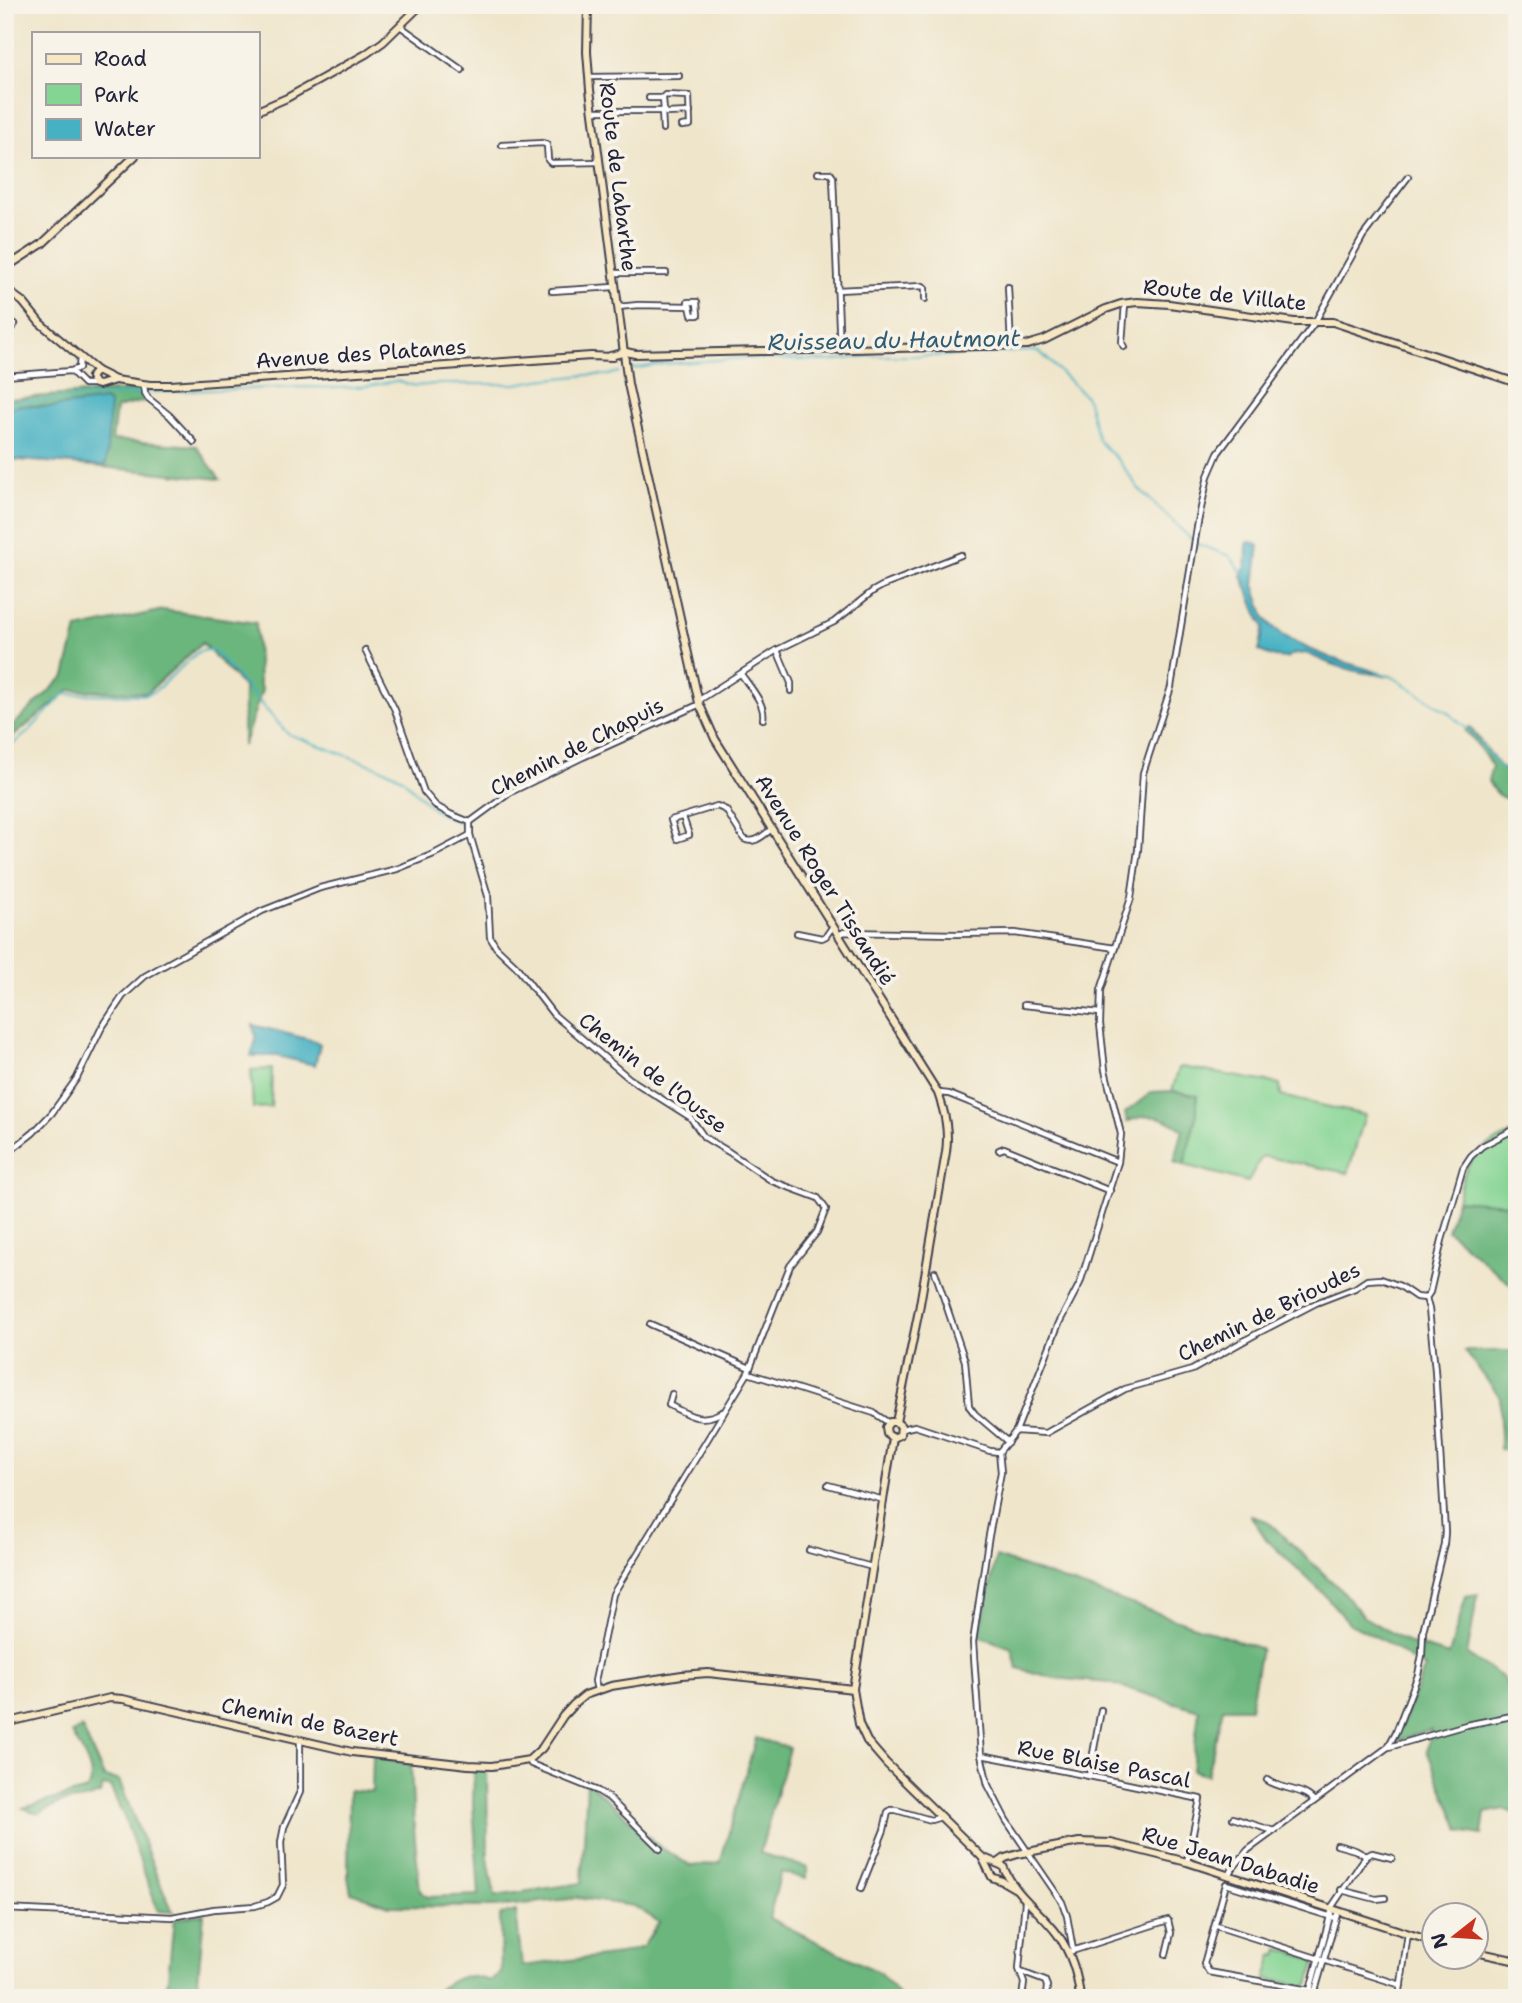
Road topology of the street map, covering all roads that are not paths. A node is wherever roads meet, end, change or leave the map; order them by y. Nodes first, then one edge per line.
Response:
1 (421, 5) edge
2 (588, 5) edge
3 (400, 26) junction
4 (462, 70) dead end
5 (679, 76) dead end
6 (588, 77) junction
7 (649, 98) dead end
8 (662, 98) junction
9 (259, 110) edge
10 (592, 111) junction
11 (663, 111) junction
12 (690, 112) junction
13 (682, 126) dead end
14 (663, 130) dead end
15 (502, 145) dead end
16 (133, 158) edge
17 (598, 162) junction
18 (818, 173) dead end
19 (1408, 177) dead end
20 (5, 268) edge
21 (666, 273) dead end
22 (612, 274) junction
23 (614, 287) junction
24 (1008, 287) dead end
25 (5, 289) edge
26 (836, 290) junction
27 (552, 291) dead end
28 (925, 299) dead end
29 (1125, 303) junction
30 (688, 306) dead end
31 (617, 307) junction
32 (1315, 322) junction
33 (15, 324) dead end
34 (5, 335) edge
35 (1011, 345) junction
36 (1124, 347) dead end
37 (840, 351) junction
38 (623, 356) junction
39 (80, 357) junction
40 (71, 371) junction
41 (104, 375) junction
42 (5, 376) edge
43 (93, 376) junction
44 (115, 380) junction
45 (103, 383) junction
46 (1517, 383) edge
47 (144, 385) junction
48 (194, 442) dead end
49 (961, 555) dead end
50 (365, 650) dead end
51 (777, 650) junction
52 (741, 674) junction
53 (791, 691) dead end
54 (699, 703) junction
55 (763, 719) dead end
56 (683, 817) junction
57 (470, 822) junction
58 (772, 829) junction
59 (470, 835) junction
60 (833, 925) junction
61 (797, 933) dead end
62 (839, 935) junction
63 (1115, 948) junction
64 (1024, 1005) dead end
65 (1100, 1013) junction
66 (938, 1093) junction
67 (1517, 1129) edge
68 (999, 1150) dead end
69 (5, 1154) edge
70 (1118, 1162) junction
71 (1110, 1191) junction
72 (935, 1272) dead end
73 (1426, 1298) junction
74 (650, 1324) dead end
75 (749, 1371) junction
76 (672, 1394) dead end
77 (725, 1410) junction
78 (892, 1423) junction
79 (902, 1429) junction
80 (1016, 1431) junction
81 (893, 1438) junction
82 (1008, 1441) junction
83 (999, 1452) junction
84 (828, 1485) dead end
85 (884, 1500) junction
86 (809, 1550) dead end
87 (872, 1567) junction
88 (595, 1681) junction
89 (853, 1689) junction
90 (597, 1690) junction
91 (583, 1697) junction
92 (1101, 1710) dead end
93 (1517, 1715) edge
94 (5, 1723) edge
95 (300, 1741) junction
96 (1388, 1747) junction
97 (981, 1755) junction
98 (529, 1760) junction
99 (1089, 1776) junction
100 (1267, 1780) dead end
101 (1314, 1801) junction
102 (941, 1817) junction
103 (1233, 1818) dead end
104 (1275, 1831) junction
105 (1337, 1845) dead end
106 (660, 1849) dead end
107 (1029, 1852) junction
108 (1366, 1856) junction
109 (982, 1857) junction
110 (1392, 1858) dead end
111 (1187, 1862) junction
112 (1001, 1866) junction
113 (989, 1870) junction
114 (1229, 1876) junction
115 (997, 1879) junction
116 (861, 1888) dead end
117 (1014, 1888) junction
118 (1341, 1890) junction
119 (1385, 1898) dead end
120 (1026, 1901) junction
121 (5, 1909) edge
122 (1333, 1913) junction
123 (1216, 1926) junction
124 (1408, 1933) junction
125 (1420, 1937) edge
126 (1071, 1952) junction
127 (1166, 1954) dead end
128 (1490, 1955) edge
129 (1321, 1958) junction
130 (1517, 1961) edge
131 (1021, 1972) junction
132 (1401, 1985) junction
133 (1292, 1987) junction
134 (1312, 1991) junction
135 (1022, 1998) edge
136 (1046, 1998) edge
137 (1080, 1998) edge
138 (1291, 1998) edge
139 (1327, 1998) edge
140 (1399, 1998) edge

1 - 3 street
2 - 6 street, Route de Labarthe
3 - 4 street
3 - 9 street
5 - 6 street
6 - 10 street, Route de Labarthe
7 - 8 street
8 - 11 street
8 - 12 street
10 - 11 street
10 - 17 street, Route de Labarthe
11 - 12 street
11 - 14 street
12 - 13 street
15 - 17 street
16 - 20 street
17 - 22 street, Route de Labarthe
18 - 26 street
19 - 32 street
21 - 22 street
22 - 23 street, Route de Labarthe
23 - 27 street
23 - 31 street, Route de Labarthe
24 - 35 street
25 - 39 street
26 - 28 street
26 - 37 street
29 - 32 street, Route de Villate
29 - 35 street, Route de Villate
29 - 36 street
30 - 31 street
31 - 38 street, Route de Labarthe
32 - 46 street, Route de Villate
32 - 63 street
33 - 34 street
35 - 37 street, Route de Villate
37 - 38 street, Route de Villate
38 - 47 street, Avenue des Platanes
38 - 54 street, Avenue Roger Tissandié
39 - 40 street
39 - 43 street
40 - 42 street
40 - 43 street
41 - 43 street, Avenue des Platanes
41 - 44 street, Avenue des Platanes
41 - 45 street
43 - 45 street, Avenue des Platanes
44 - 45 street, Avenue des Platanes
44 - 47 street, Avenue des Platanes
47 - 48 street
49 - 51 street, Chemin de Chapuis
50 - 57 street
51 - 52 street, Chemin de Chapuis
51 - 53 street
52 - 54 street, Chemin de Chapuis
52 - 55 street
54 - 57 street, Chemin de Chapuis
54 - 58 street, Avenue Roger Tissandié
56 - 56 street
56 - 58 street
57 - 59 street, Chemin de l'Ousse
58 - 60 street, Avenue Roger Tissandié
59 - 69 street
59 - 75 street, Chemin de l'Ousse
60 - 61 street
60 - 62 street, Avenue Roger Tissandié
62 - 63 street
62 - 66 street, Avenue Roger Tissandié
63 - 65 street
64 - 65 street
65 - 70 street
66 - 70 street
66 - 78 street, Avenue Roger Tissandié
67 - 73 street
68 - 71 street
70 - 71 street
71 - 80 street
72 - 82 street
73 - 80 street, Chemin de Brioudes
73 - 96 street
74 - 75 street
75 - 77 street, Chemin de l'Ousse
75 - 78 street
76 - 77 street
77 - 88 street, Chemin de l'Ousse
78 - 79 street
78 - 81 street
79 - 81 street
79 - 83 street
80 - 82 street
81 - 85 street
82 - 83 street
83 - 97 street
84 - 85 street
85 - 87 street
86 - 87 street
87 - 89 street
88 - 90 street, Chemin de l'Ousse
88 - 91 street, Chemin de l'Ousse
89 - 90 street
89 - 102 street
90 - 91 street
91 - 98 street
92 - 99 street
93 - 96 street
94 - 95 street, Chemin de Bazert
95 - 98 street, Chemin de Bazert
95 - 121 street
96 - 101 street
97 - 99 street, Rue Blaise Pascal
97 - 107 street
98 - 106 street
99 - 111 street, Rue Blaise Pascal
100 - 101 street
101 - 104 street
102 - 109 street
102 - 116 street
103 - 104 street
104 - 114 street
105 - 108 street
107 - 111 street, Rue Jean Dabadie
107 - 112 street, Rue Jean Dabadie
107 - 126 street
108 - 110 street
108 - 118 street
109 - 112 street
109 - 113 street
111 - 114 street, Rue Jean Dabadie
112 - 113 street
112 - 115 street
112 - 117 street
113 - 115 street
114 - 122 street, Rue Jean Dabadie
115 - 117 street
117 - 120 street
118 - 119 street
118 - 122 street
120 - 126 street
120 - 131 street
122 - 123 street
122 - 124 street, Rue Jean Dabadie
122 - 129 street
123 - 129 street
123 - 133 street
124 - 125 street, Rue Jean Dabadie
124 - 132 street
126 - 127 street
126 - 137 street
128 - 130 street
129 - 132 street
129 - 134 street
131 - 135 street
131 - 136 street
132 - 140 street
133 - 134 street
133 - 138 street
134 - 139 street

